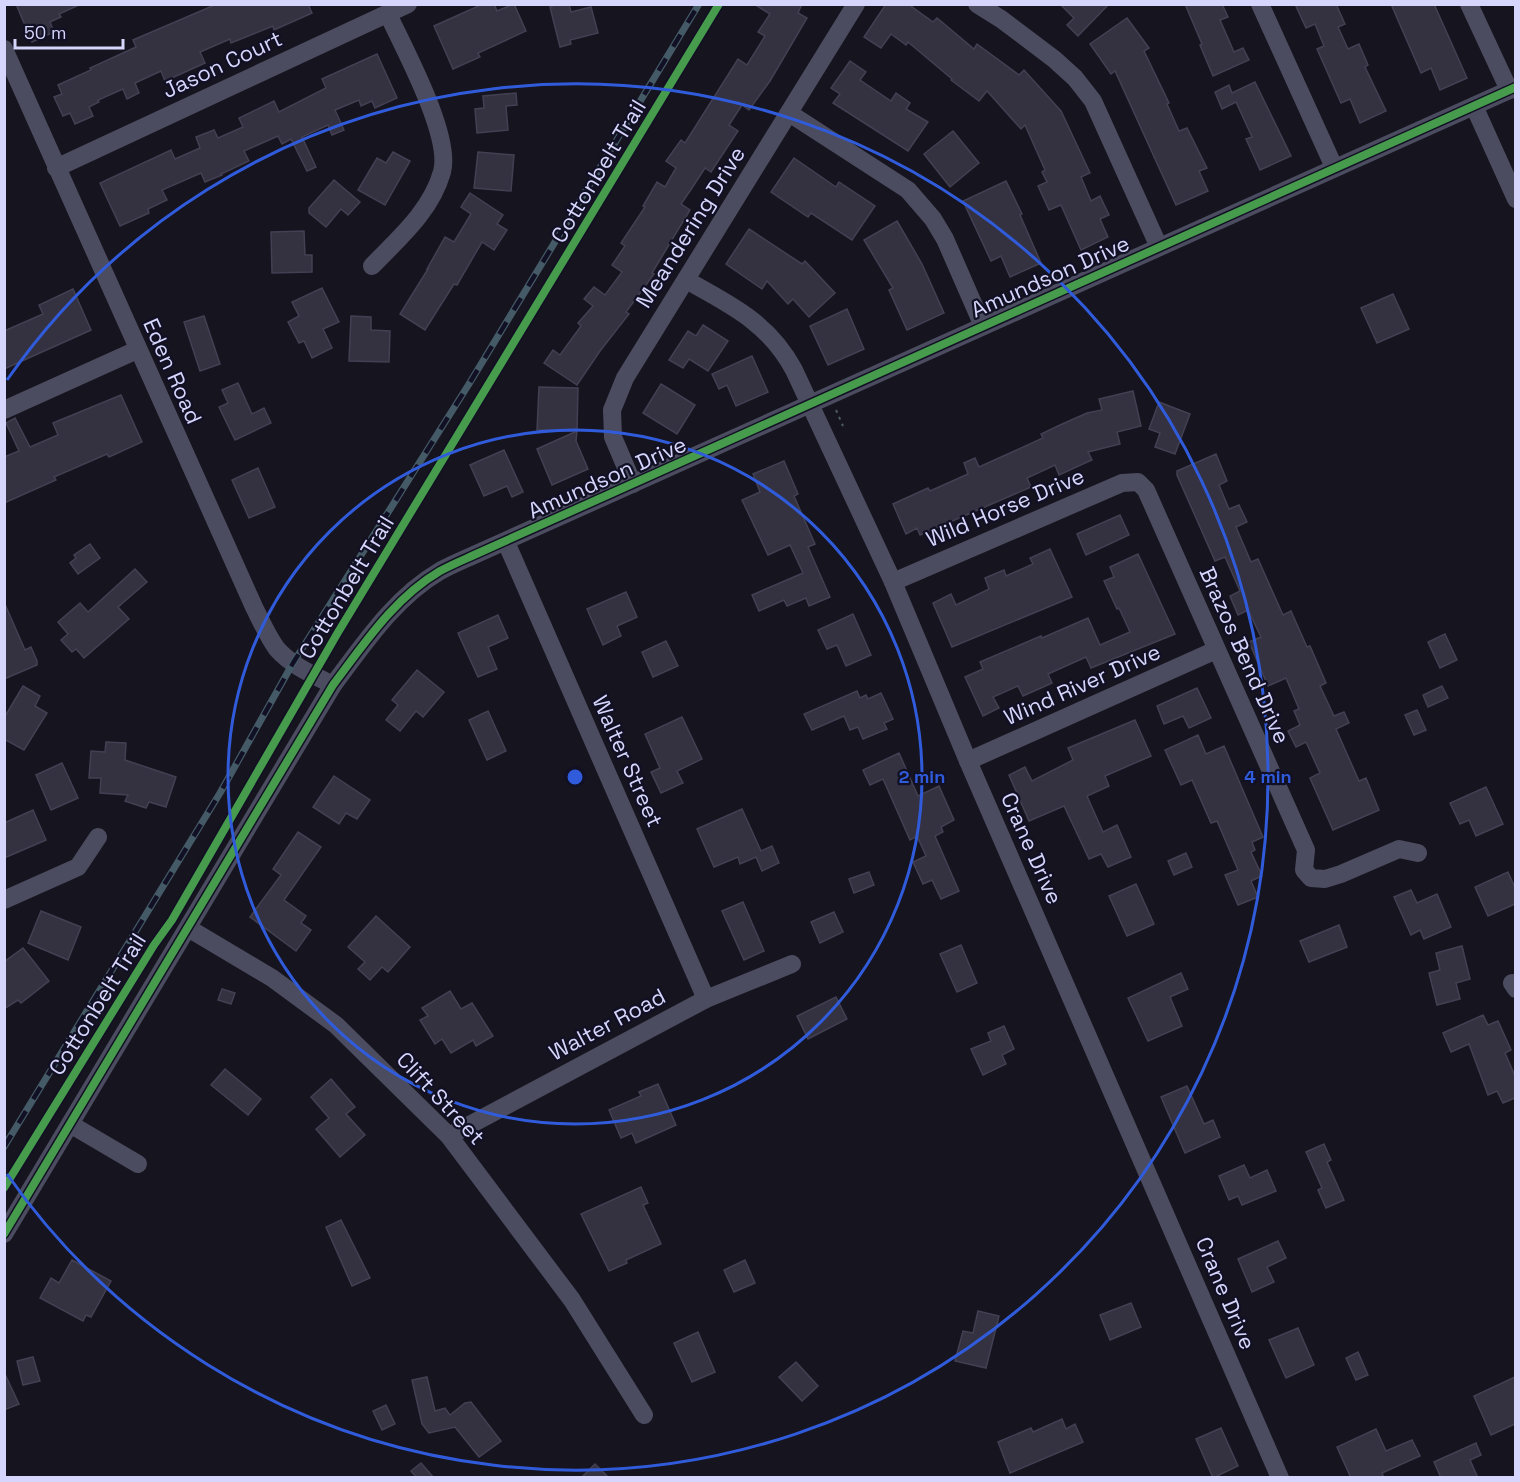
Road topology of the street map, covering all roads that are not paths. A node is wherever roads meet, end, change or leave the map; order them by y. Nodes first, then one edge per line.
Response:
1 (408, 4) edge
2 (856, 4) edge
3 (977, 4) edge
4 (1260, 4) edge
5 (1469, 4) edge
6 (388, 14) junction
7 (4, 50) edge
8 (1512, 89) edge
9 (1474, 106) junction
10 (789, 113) junction
11 (1335, 167) junction
12 (56, 168) junction
13 (1515, 199) edge
14 (1159, 247) junction
15 (372, 266) dead end
16 (686, 280) junction
17 (983, 326) junction
18 (137, 350) junction
19 (810, 405) junction
20 (4, 410) edge
21 (1138, 482) joint
22 (633, 484) junction
23 (506, 542) junction
24 (893, 582) junction
25 (1216, 650) junction
26 (333, 685) junction
27 (969, 761) junction
28 (98, 837) dead end
29 (1418, 853) dead end
30 (4, 900) edge
31 (188, 928) junction
32 (792, 964) dead end
33 (706, 999) junction
34 (70, 1124) junction
35 (449, 1136) junction
36 (138, 1164) dead end
37 (4, 1234) edge
38 (644, 1415) dead end
39 (1280, 1478) edge

1 - 6 street, Jason Court
2 - 10 street, Meandering Drive
3 - 14 street
4 - 11 street
5 - 8 street
6 - 12 street, Jason Court
6 - 15 street
7 - 12 street, Eden Road
8 - 9 street, Amundson Drive
9 - 11 street, Amundson Drive
9 - 13 street
10 - 16 street, Meandering Drive
10 - 17 street
11 - 14 street, Amundson Drive
12 - 18 street, Eden Road
14 - 17 street, Amundson Drive
16 - 19 street, Crane Drive
16 - 22 street, Meandering Drive
17 - 19 street, Amundson Drive
18 - 20 street
18 - 26 street, Eden Road
19 - 22 street, Amundson Drive
19 - 24 street, Crane Drive
21 - 24 street, Wild Horse Drive
21 - 25 street, Brazos Bend Drive
22 - 23 street, Amundson Drive
23 - 26 street, Amundson Drive
23 - 33 street, Walter Street
24 - 27 street, Crane Drive
25 - 27 street, Wind River Drive
25 - 29 street, Brazos Bend Drive
26 - 31 street, Amundson Drive
27 - 39 street, Crane Drive
28 - 30 street
31 - 34 street, Amundson Drive
31 - 35 street, Clift Street
32 - 33 street, Walter Road
33 - 35 street, Walter Road
34 - 36 street
34 - 37 street, Amundson Drive
35 - 38 street, Clift Street

